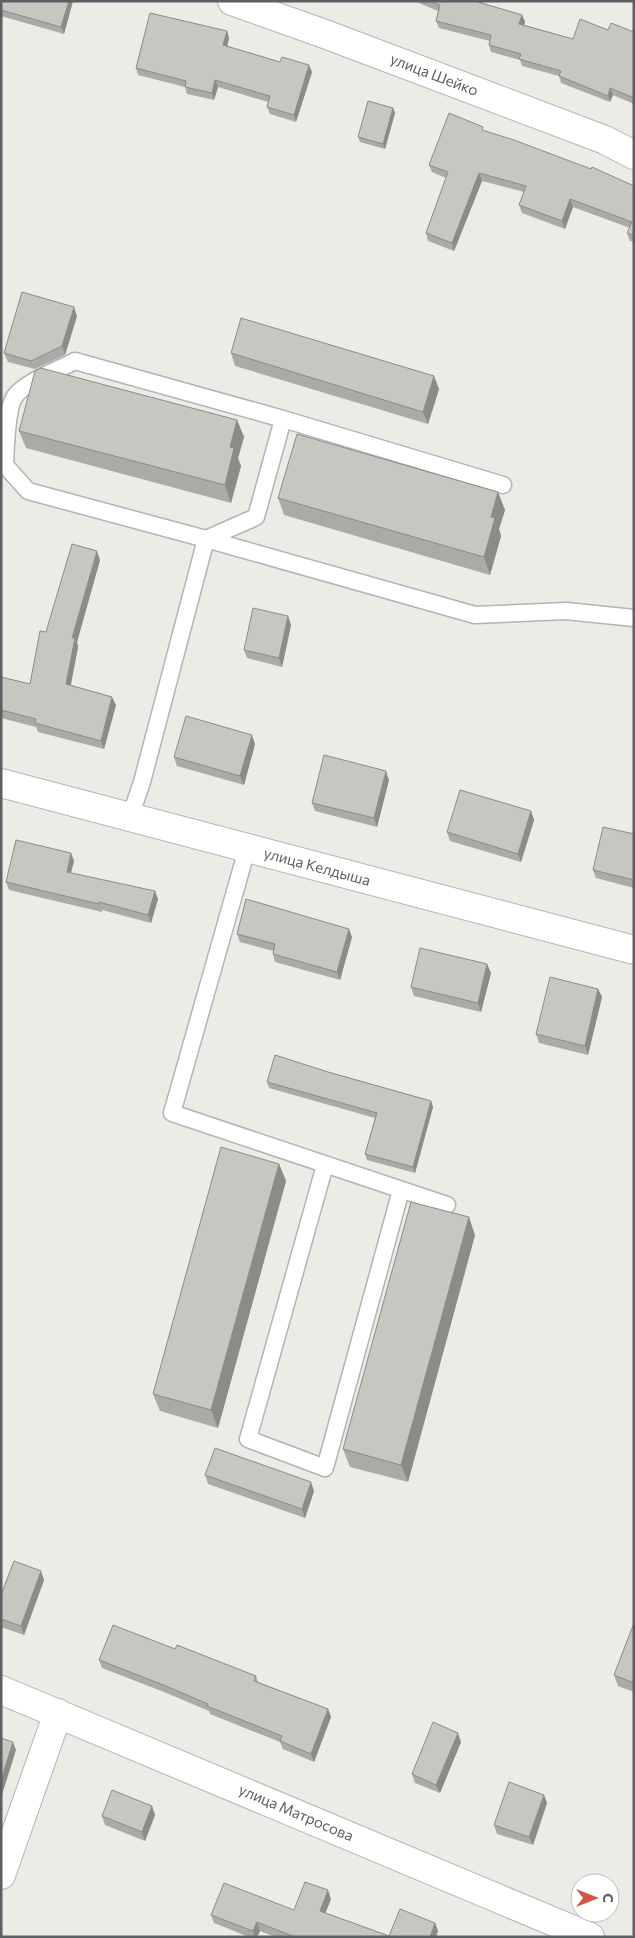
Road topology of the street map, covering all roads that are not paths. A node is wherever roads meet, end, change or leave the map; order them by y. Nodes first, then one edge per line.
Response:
1 (232, 1) edge
2 (634, 155) edge
3 (283, 420) junction
4 (503, 485) dead end
5 (206, 539) junction
6 (634, 618) edge
7 (1, 783) edge
8 (130, 817) junction
9 (247, 849) junction
10 (634, 950) edge
11 (325, 1165) junction
12 (401, 1190) junction
13 (447, 1205) dead end
14 (1, 1690) edge
15 (58, 1713) junction
16 (1, 1875) edge
17 (590, 1937) edge

1 - 2 street, улица Шейко
3 - 4 lane
3 - 5 lane
3 - 5 lane
5 - 6 lane
5 - 8 lane
7 - 8 street, улица Келдыша
8 - 9 street, улица Келдыша
9 - 10 street, улица Келдыша
9 - 11 lane
11 - 12 lane
11 - 12 lane
12 - 13 lane
14 - 15 street, улица Матросова
15 - 16 street
15 - 17 street, улица Матросова

